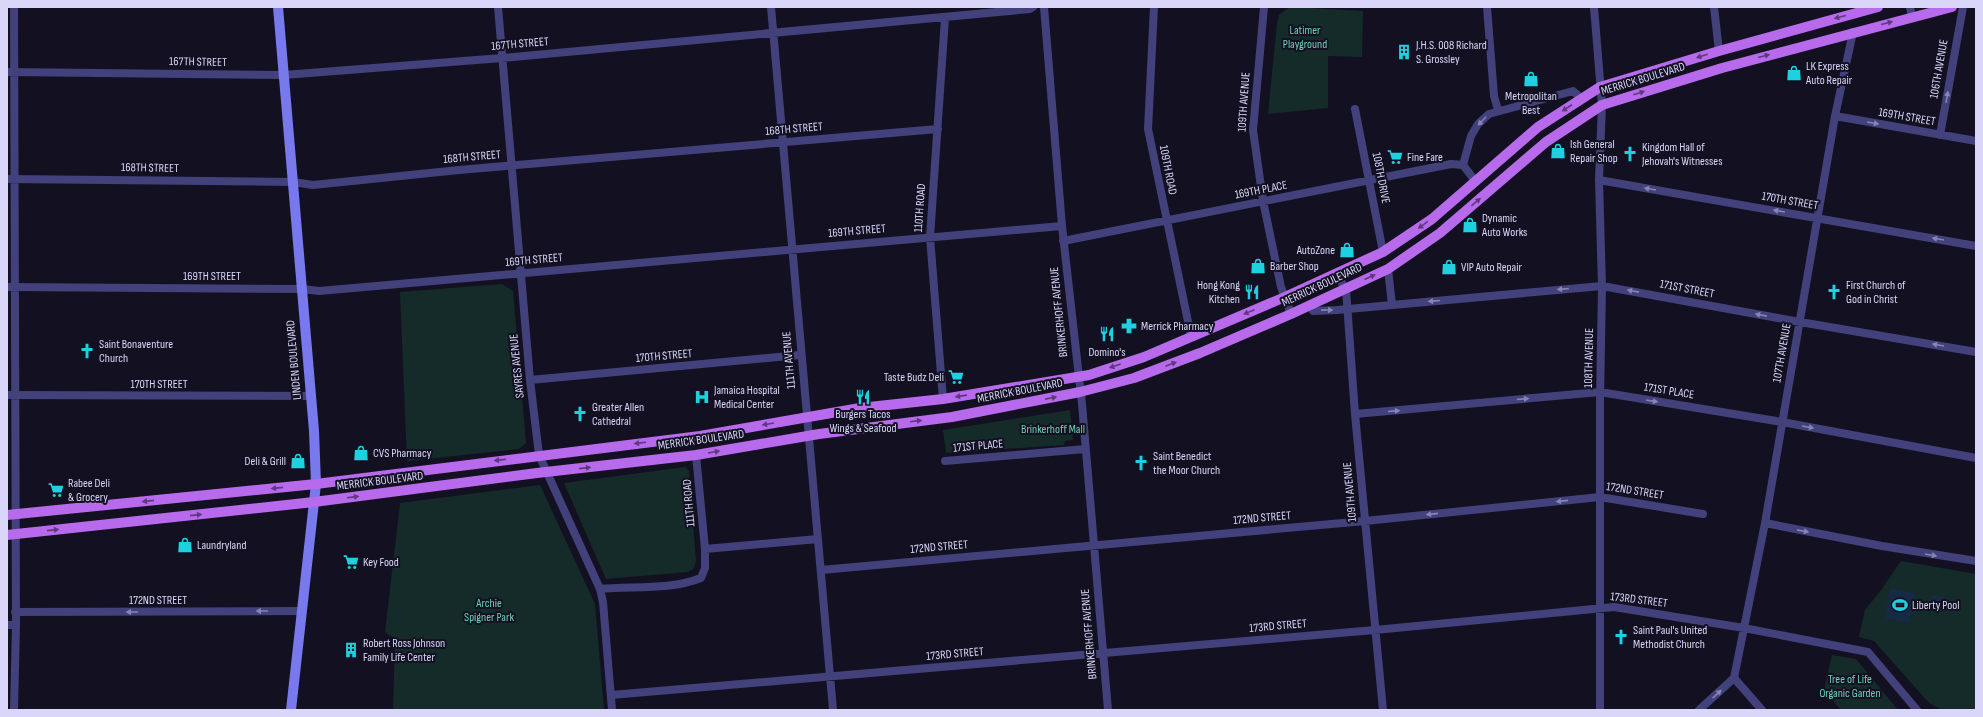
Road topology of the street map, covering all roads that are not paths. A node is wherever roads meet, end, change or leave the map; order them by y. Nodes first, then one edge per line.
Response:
1 (14, 7) edge
2 (278, 7) edge
3 (498, 7) edge
4 (771, 7) edge
5 (1033, 7) edge
6 (1044, 7) edge
7 (1154, 7) edge
8 (1264, 7) edge
9 (1487, 7) edge
10 (1594, 7) edge
11 (1714, 7) edge
12 (1878, 7) edge
13 (1952, 7) edge
14 (1962, 7) edge
15 (1911, 12) edge
16 (945, 18) junction
17 (1853, 32) junction
18 (773, 33) junction
19 (1719, 51) junction
20 (502, 58) junction
21 (10, 72) edge
22 (284, 74) junction
23 (1600, 87) junction
24 (1582, 99) junction
25 (1602, 105) junction
26 (1355, 109) dead end
27 (1498, 110) junction
28 (1835, 116) junction
29 (938, 129) junction
30 (1940, 135) junction
31 (1976, 141) edge
32 (783, 142) junction
33 (1463, 165) junction
34 (511, 166) junction
35 (10, 179) edge
36 (1599, 180) junction
37 (1369, 181) junction
38 (293, 182) junction
39 (1476, 182) junction
40 (1263, 201) junction
41 (1817, 218) junction
42 (1166, 221) junction
43 (1062, 226) junction
44 (930, 237) junction
45 (1064, 241) junction
46 (1976, 246) edge
47 (792, 249) junction
48 (1383, 252) junction
49 (1388, 268) junction
50 (521, 273) junction
51 (1336, 274) junction
52 (1602, 286) junction
53 (10, 287) edge
54 (302, 289) junction
55 (1346, 289) junction
56 (1285, 297) junction
57 (1310, 305) junction
58 (1392, 305) junction
59 (1346, 309) junction
60 (1291, 314) junction
61 (1800, 322) junction
62 (1191, 336) junction
63 (1976, 352) edge
64 (800, 355) junction
65 (1079, 378) junction
66 (530, 380) junction
67 (1080, 392) junction
68 (1600, 392) junction
69 (10, 395) edge
70 (310, 396) junction
71 (943, 399) junction
72 (1355, 414) junction
73 (806, 417) junction
74 (1782, 422) junction
75 (808, 436) junction
76 (1085, 449) junction
77 (539, 455) junction
78 (696, 455) junction
79 (1976, 458) edge
80 (945, 461) dead end
81 (546, 472) junction
82 (316, 484) junction
83 (1600, 497) junction
84 (314, 502) junction
85 (1703, 514) dead end
86 (11, 515) edge
87 (1365, 521) junction
88 (1765, 523) junction
89 (11, 535) edge
90 (818, 539) junction
91 (1093, 545) junction
92 (705, 549) junction
93 (1976, 562) edge
94 (821, 570) junction
95 (600, 589) junction
96 (1600, 608) junction
97 (301, 611) junction
98 (15, 612) junction
99 (11, 625) edge
100 (1744, 628) junction
101 (1375, 630) junction
102 (1103, 653) junction
103 (830, 677) junction
104 (1734, 678) junction
105 (611, 695) junction
106 (14, 710) edge
107 (291, 710) edge
108 (612, 710) edge
109 (833, 710) edge
110 (1108, 710) edge
111 (1383, 710) edge
112 (1600, 710) edge
113 (1699, 710) edge
114 (1762, 710) edge
115 (1917, 710) edge

1 - 21 street
2 - 22 main road, LINDEN BOULEVARD
3 - 20 street, SAYRES AVENUE
4 - 18 street, 111TH AVENUE
5 - 16 street, 167TH STREET
6 - 43 street, BRINKERHOFF AVENUE
7 - 42 street, 109TH ROAD
8 - 40 street, 109TH AVENUE
9 - 27 street
10 - 23 street, 108TH AVENUE
11 - 19 street
12 -> 19 main road, MERRICK BOULEVARD
13 - 15 main road, MERRICK BOULEVARD
30 -> 14 street, 106TH AVENUE
17 -> 15 main road, MERRICK BOULEVARD
16 - 18 street, 167TH STREET
16 - 29 street, 110TH ROAD
25 -> 17 main road, MERRICK BOULEVARD
17 - 28 street, 107TH AVENUE
18 - 20 street, 167TH STREET
18 - 32 street, 111TH AVENUE
19 -> 23 main road, MERRICK BOULEVARD
20 - 22 street, 167TH STREET
20 - 34 street, SAYRES AVENUE
21 - 22 street, 167TH STREET
21 - 35 street
22 - 38 main road, LINDEN BOULEVARD
23 - 24 main road, MERRICK BOULEVARD
23 - 25 street, 108TH AVENUE
24 - 27 street
24 -> 39 main road, MERRICK BOULEVARD
25 - 36 street, 108TH AVENUE
49 -> 25 main road, MERRICK BOULEVARD
26 - 37 street, 108TH DRIVE
27 -> 33 street
28 -> 30 street, 169TH STREET
28 - 41 street, 107TH AVENUE
29 - 32 street, 168TH STREET
29 - 44 street, 110TH ROAD
30 - 31 street, 169TH STREET
32 - 34 street, 168TH STREET
32 - 47 street, 111TH AVENUE
33 - 37 street, 169TH PLACE
33 - 39 street
34 - 38 street, 168TH STREET
34 - 50 street, SAYRES AVENUE
35 - 38 street, 168TH STREET
35 - 53 street
41 -> 36 street, 170TH STREET
36 - 52 street, 108TH AVENUE
37 - 40 street, 169TH PLACE
37 - 48 street, 108TH DRIVE
38 - 54 main road, LINDEN BOULEVARD
39 -> 48 main road, MERRICK BOULEVARD
40 - 42 street, 169TH PLACE
40 - 56 street, 109TH AVENUE
46 -> 41 street, 170TH STREET
41 - 61 street, 107TH AVENUE
42 - 45 street, 169TH PLACE
42 - 62 street, 109TH ROAD
43 - 44 street, 169TH STREET
43 - 45 street, BRINKERHOFF AVENUE
44 - 47 street, 169TH STREET
44 - 71 street, 110TH ROAD
45 - 65 street, BRINKERHOFF AVENUE
47 - 50 street, 169TH STREET
47 - 64 street, 111TH AVENUE
48 - 51 main road, MERRICK BOULEVARD
55 -> 49 main road, MERRICK BOULEVARD
49 - 58 street
50 - 54 street, 169TH STREET
50 - 66 street, SAYRES AVENUE
51 - 55 street
51 - 56 main road, MERRICK BOULEVARD
52 -> 58 street, 171ST STREET
61 -> 52 street, 171ST STREET
52 - 68 street, 108TH AVENUE
53 - 54 street, 169TH STREET
53 - 69 street
54 - 70 main road, LINDEN BOULEVARD
55 - 57 main road, MERRICK BOULEVARD
55 - 59 street, 109TH AVENUE
56 - 60 street, 109TH AVENUE
56 -> 62 main road, MERRICK BOULEVARD
57 -> 59 street, 171ST STREET
57 - 60 main road, MERRICK BOULEVARD
58 - 59 street, 171ST STREET
59 - 72 street, 109TH AVENUE
67 -> 60 main road, MERRICK BOULEVARD
63 -> 61 street, 171ST STREET
61 - 74 street, 107TH AVENUE
62 -> 65 main road, MERRICK BOULEVARD
64 - 66 street, 170TH STREET
64 - 73 street, 111TH AVENUE
65 - 67 street, BRINKERHOFF AVENUE
65 -> 71 main road, MERRICK BOULEVARD
66 - 77 street, SAYRES AVENUE
75 -> 67 main road, MERRICK BOULEVARD
67 - 76 street, BRINKERHOFF AVENUE
72 -> 68 street, 171ST PLACE
68 -> 74 street, 171ST PLACE
68 - 83 street, 108TH AVENUE
69 - 70 street, 170TH STREET
69 - 86 street
70 - 82 main road, LINDEN BOULEVARD
71 - 73 main road, MERRICK BOULEVARD
72 - 87 street, 109TH AVENUE
73 - 75 street, 111TH AVENUE
73 -> 77 main road, MERRICK BOULEVARD
74 -> 79 street, 171ST PLACE
74 - 88 street, 107TH AVENUE
78 -> 75 main road, MERRICK BOULEVARD
75 - 90 street, 111TH AVENUE
76 - 80 street, 171ST PLACE
76 - 91 street, BRINKERHOFF AVENUE
77 - 81 street, SAYRES AVENUE
77 -> 82 main road, MERRICK BOULEVARD
81 -> 78 main road, MERRICK BOULEVARD
78 - 92 street, 111TH ROAD
84 -> 81 main road, MERRICK BOULEVARD
81 - 95 street, SAYRES AVENUE
82 - 84 main road, LINDEN BOULEVARD
82 -> 86 main road, MERRICK BOULEVARD
83 - 85 street, 172ND STREET
83 -> 87 street, 172ND STREET
83 - 96 street, 108TH AVENUE
89 -> 84 main road, MERRICK BOULEVARD
84 - 97 main road, LINDEN BOULEVARD
86 - 89 street
87 - 91 street, 172ND STREET
87 - 101 street, 109TH AVENUE
88 -> 93 street
88 - 100 street, 107TH AVENUE
89 - 98 street
90 - 92 street
90 - 94 street, 111TH AVENUE
91 - 94 street, 172ND STREET
91 - 102 street, BRINKERHOFF AVENUE
92 - 95 street
94 - 103 street, 111TH AVENUE
95 - 105 street, SAYRES AVENUE
96 - 100 street, 173RD STREET
96 - 101 street, 173RD STREET
96 - 112 street, 108TH AVENUE
97 -> 98 street, 172ND STREET
97 - 107 main road, LINDEN BOULEVARD
98 - 99 street
99 - 106 street
100 - 104 street, 107TH AVENUE
100 - 115 street, 173RD STREET
101 - 102 street, 173RD STREET
101 - 111 street, 109TH AVENUE
102 - 103 street, 173RD STREET
102 - 110 street, BRINKERHOFF AVENUE
103 - 105 street, 173RD STREET
103 - 109 street, 111TH AVENUE
113 -> 104 street
104 - 114 street
105 - 108 street, SAYRES AVENUE

